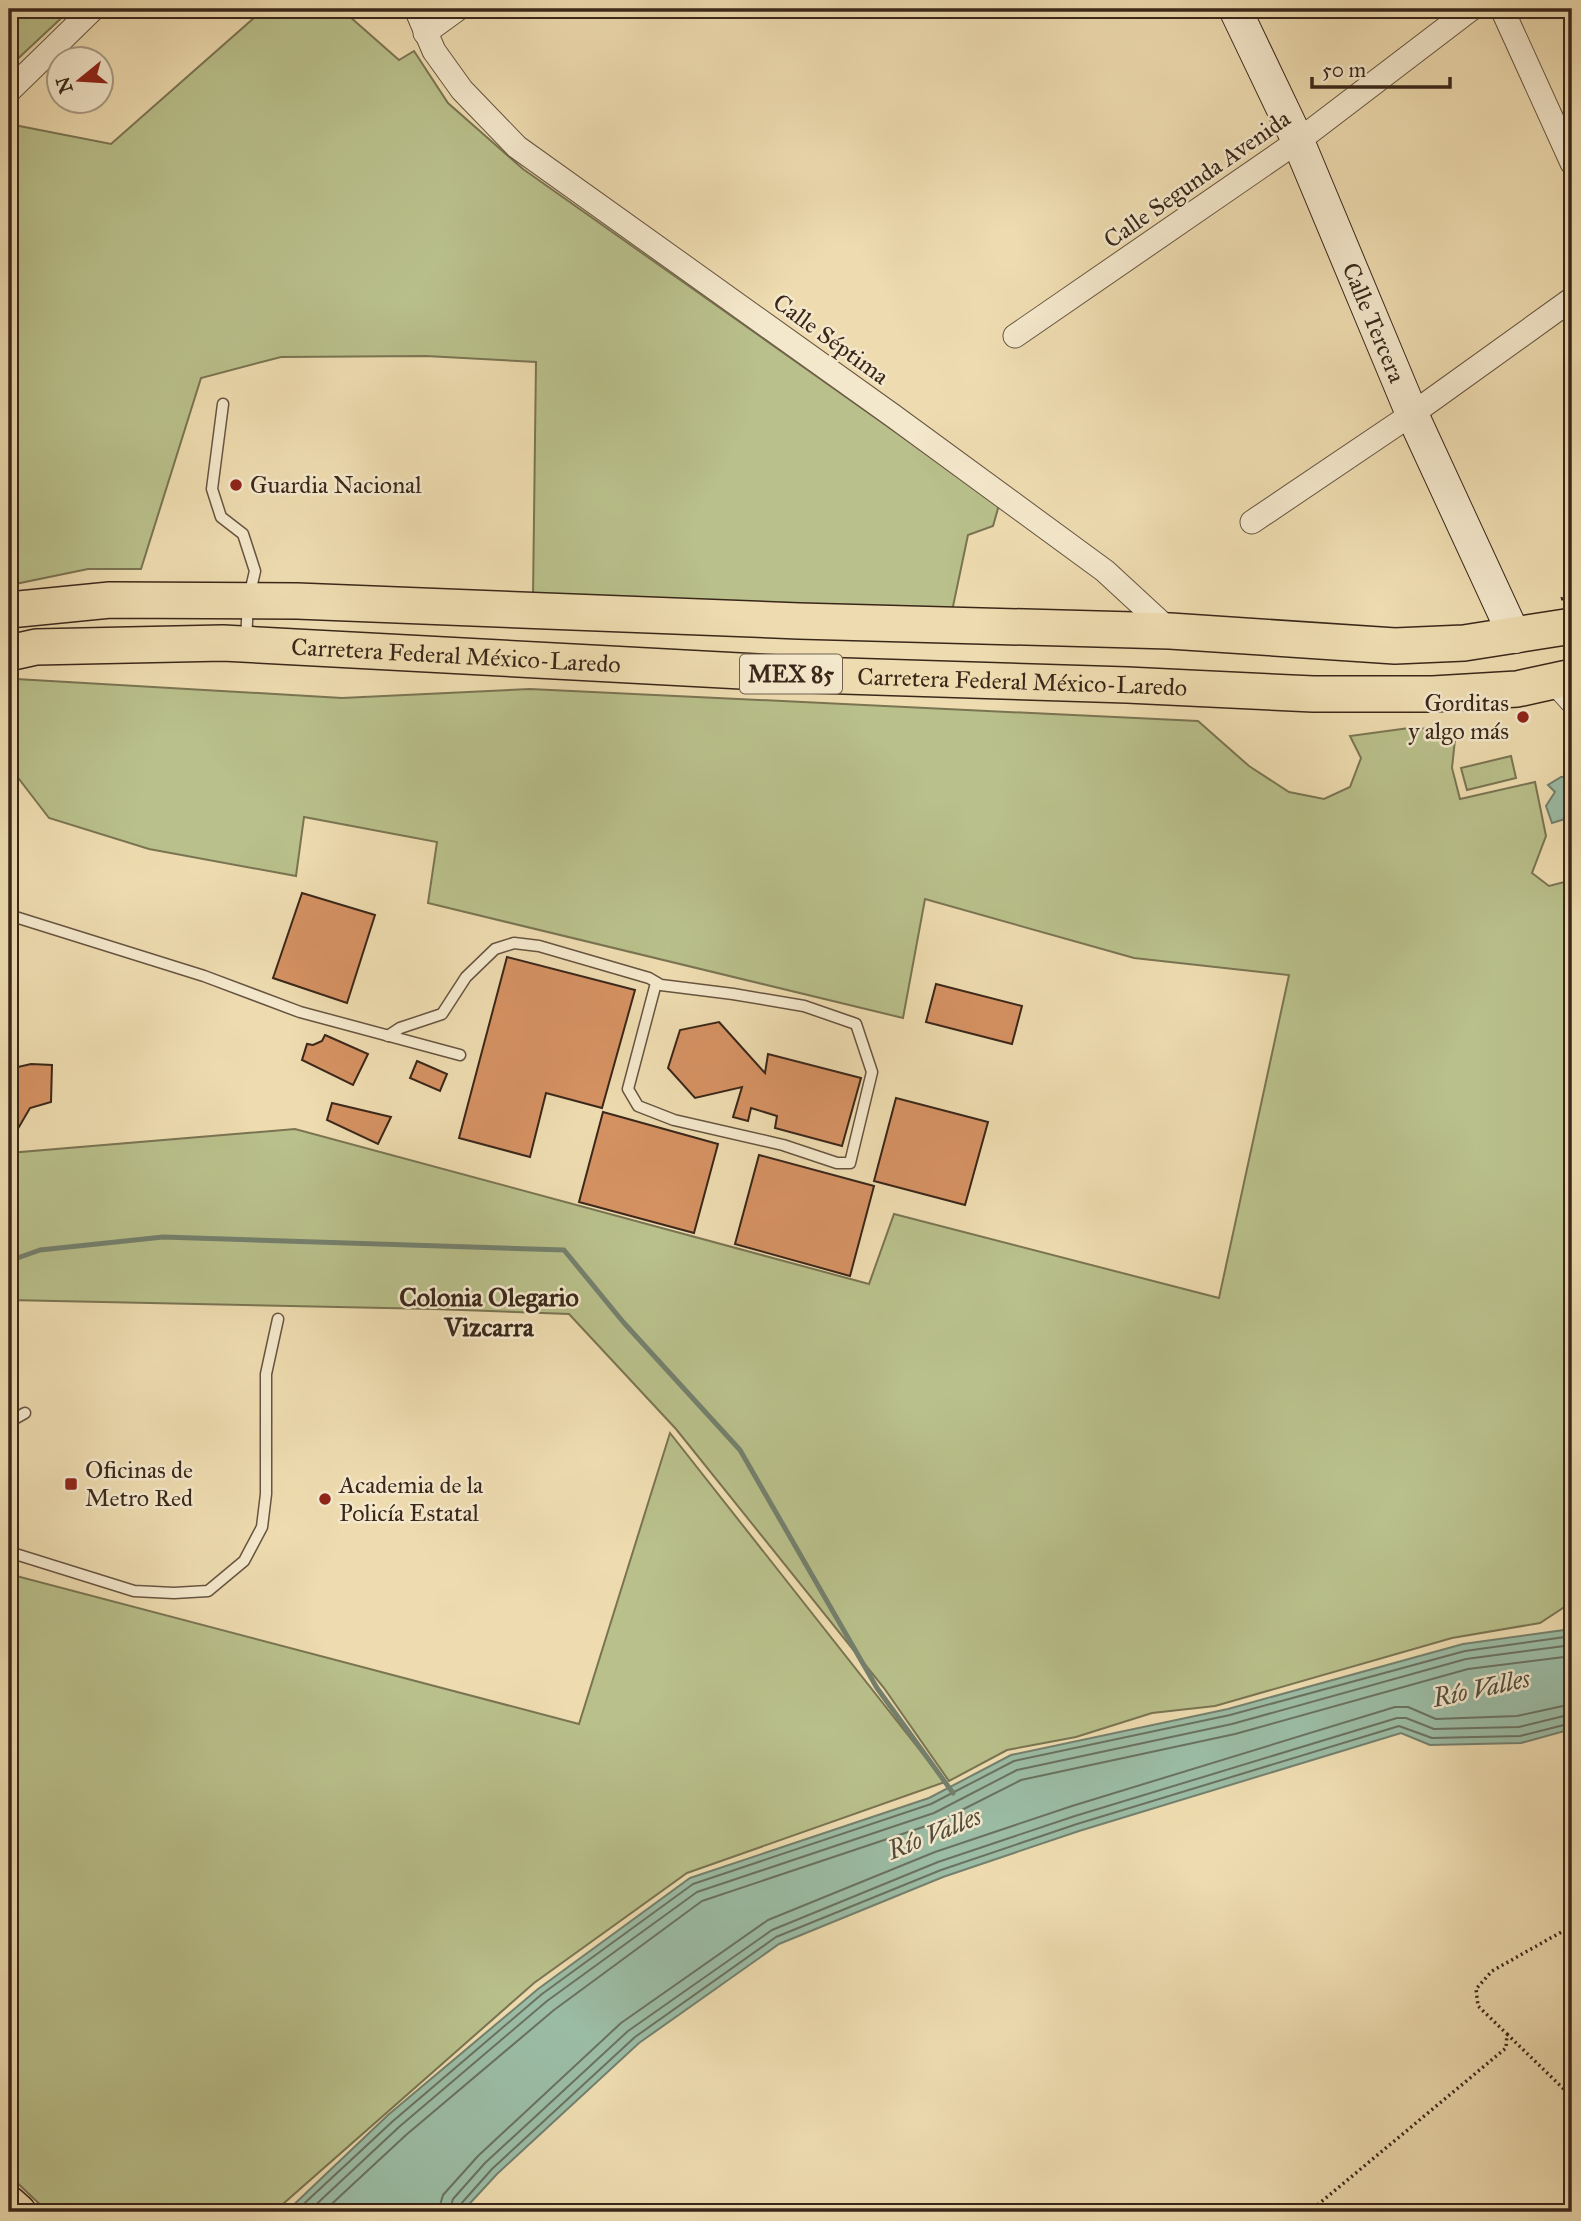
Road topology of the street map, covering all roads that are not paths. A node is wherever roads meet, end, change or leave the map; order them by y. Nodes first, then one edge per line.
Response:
1 (93, 9) edge
2 (416, 9) edge
3 (458, 9) edge
4 (1235, 9) edge
5 (1471, 9) edge
6 (1502, 9) edge
7 (425, 33) junction
8 (9, 90) edge
9 (1298, 141) junction
10 (1572, 163) edge
11 (1572, 299) edge
12 (1015, 336) dead end
13 (223, 404) dead end
14 (1412, 414) junction
15 (1252, 522) dead end
16 (248, 601) junction
17 (9, 610) edge
18 (1572, 626) edge
19 (1170, 631) junction
20 (1515, 636) junction
21 (246, 644) junction
22 (9, 653) edge
23 (1566, 687) edge
24 (9, 915) edge
25 (656, 982) junction
26 (388, 1036) junction
27 (460, 1055) dead end
28 (278, 1319) dead end
29 (25, 1413) dead end
30 (9, 1422) edge
31 (9, 1552) edge
32 (9, 2204) edge
33 (18, 2212) edge

1 - 8 street
2 - 7 street, Calle Séptima
3 - 7 street
4 - 9 street, Calle Tercera
5 - 9 street, Calle Segunda Avenida
6 - 10 street
7 - 19 street, Calle Séptima
9 - 12 street, Calle Segunda Avenida
9 - 14 street, Calle Tercera
11 - 14 street
13 - 16 lane
14 - 15 street
14 - 20 street, Calle Tercera
16 - 17 main road, Carretera Federal México-Laredo / MEX 85
16 - 19 main road, Carretera Federal México-Laredo / MEX 85
16 - 21 lane
18 - 20 main road, Carretera Federal México-Laredo / MEX 85
19 - 20 main road, Carretera Federal México-Laredo / MEX 85
21 - 22 main road, Carretera Federal México-Laredo / MEX 85
21 - 23 main road, Carretera Federal México-Laredo / MEX 85
24 - 26 lane
25 - 25 lane
25 - 26 lane
26 - 27 lane
28 - 31 lane
29 - 30 lane
32 - 33 main road

